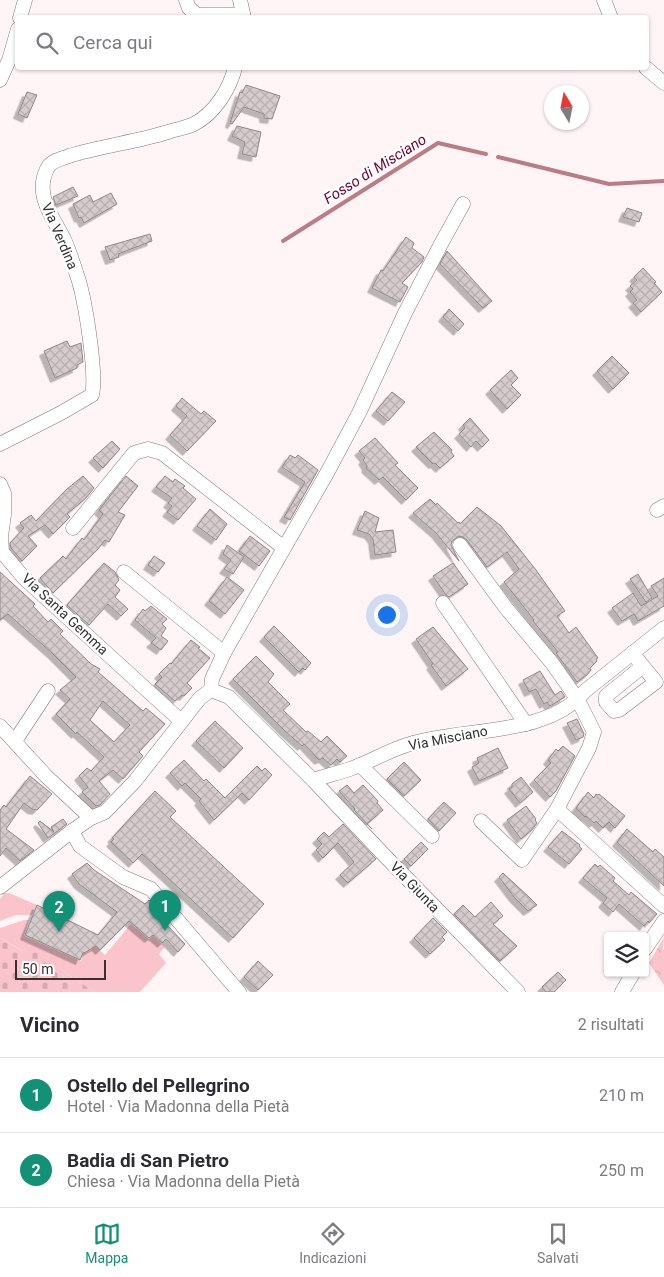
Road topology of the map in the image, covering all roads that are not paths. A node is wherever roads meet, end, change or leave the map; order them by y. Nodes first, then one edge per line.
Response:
1 (25, 0) edge
2 (186, 0) edge
3 (240, 0) edge
4 (604, 0) edge
5 (21, 15) edge
6 (196, 15) edge
7 (243, 15) edge
8 (609, 15) edge
9 (15, 39) edge
10 (234, 70) edge
11 (648, 70) edge
12 (0, 80) edge
13 (664, 83) edge
14 (464, 204) dead end
15 (1, 439) edge
16 (0, 484) edge
17 (73, 528) dead end
18 (460, 545) dead end
19 (284, 548) junction
20 (124, 572) dead end
21 (443, 603) dead end
22 (664, 628) edge
23 (224, 653) junction
24 (632, 653) junction
25 (643, 666) dead end
26 (211, 690) junction
27 (48, 691) dead end
28 (578, 700) junction
29 (181, 721) junction
30 (526, 724) junction
31 (0, 726) edge
32 (15, 741) junction
33 (360, 765) junction
34 (313, 780) junction
35 (557, 809) junction
36 (91, 818) junction
37 (481, 821) dead end
38 (72, 831) junction
39 (432, 836) dead end
40 (0, 887) edge
41 (664, 906) edge
42 (664, 921) edge
43 (649, 943) edge
44 (631, 977) edge
45 (240, 992) edge
46 (518, 992) edge
47 (622, 992) edge

1 - 5 street
2 - 6 street
3 - 7 street
4 - 8 street
9 - 12 street
10 - 15 street, Via Verdina
11 - 13 street
14 - 19 street
16 - 29 street, Via Santa Gemma
17 - 19 street
18 - 28 street
19 - 23 street
20 - 23 street
21 - 30 street
22 - 24 street, Via Misciano
23 - 26 street
24 - 25 street
24 - 28 street, Via Misciano
26 - 29 street
26 - 34 street
27 - 32 street
28 - 30 street, Via Misciano
28 - 35 street
29 - 36 street
30 - 33 street, Via Misciano
31 - 32 street
32 - 36 street
33 - 34 street, Via Misciano
33 - 39 street
34 - 46 street, Via Giunta
35 - 37 street
35 - 41 street
36 - 38 street
38 - 40 street
38 - 45 street
42 - 43 street
44 - 47 street

